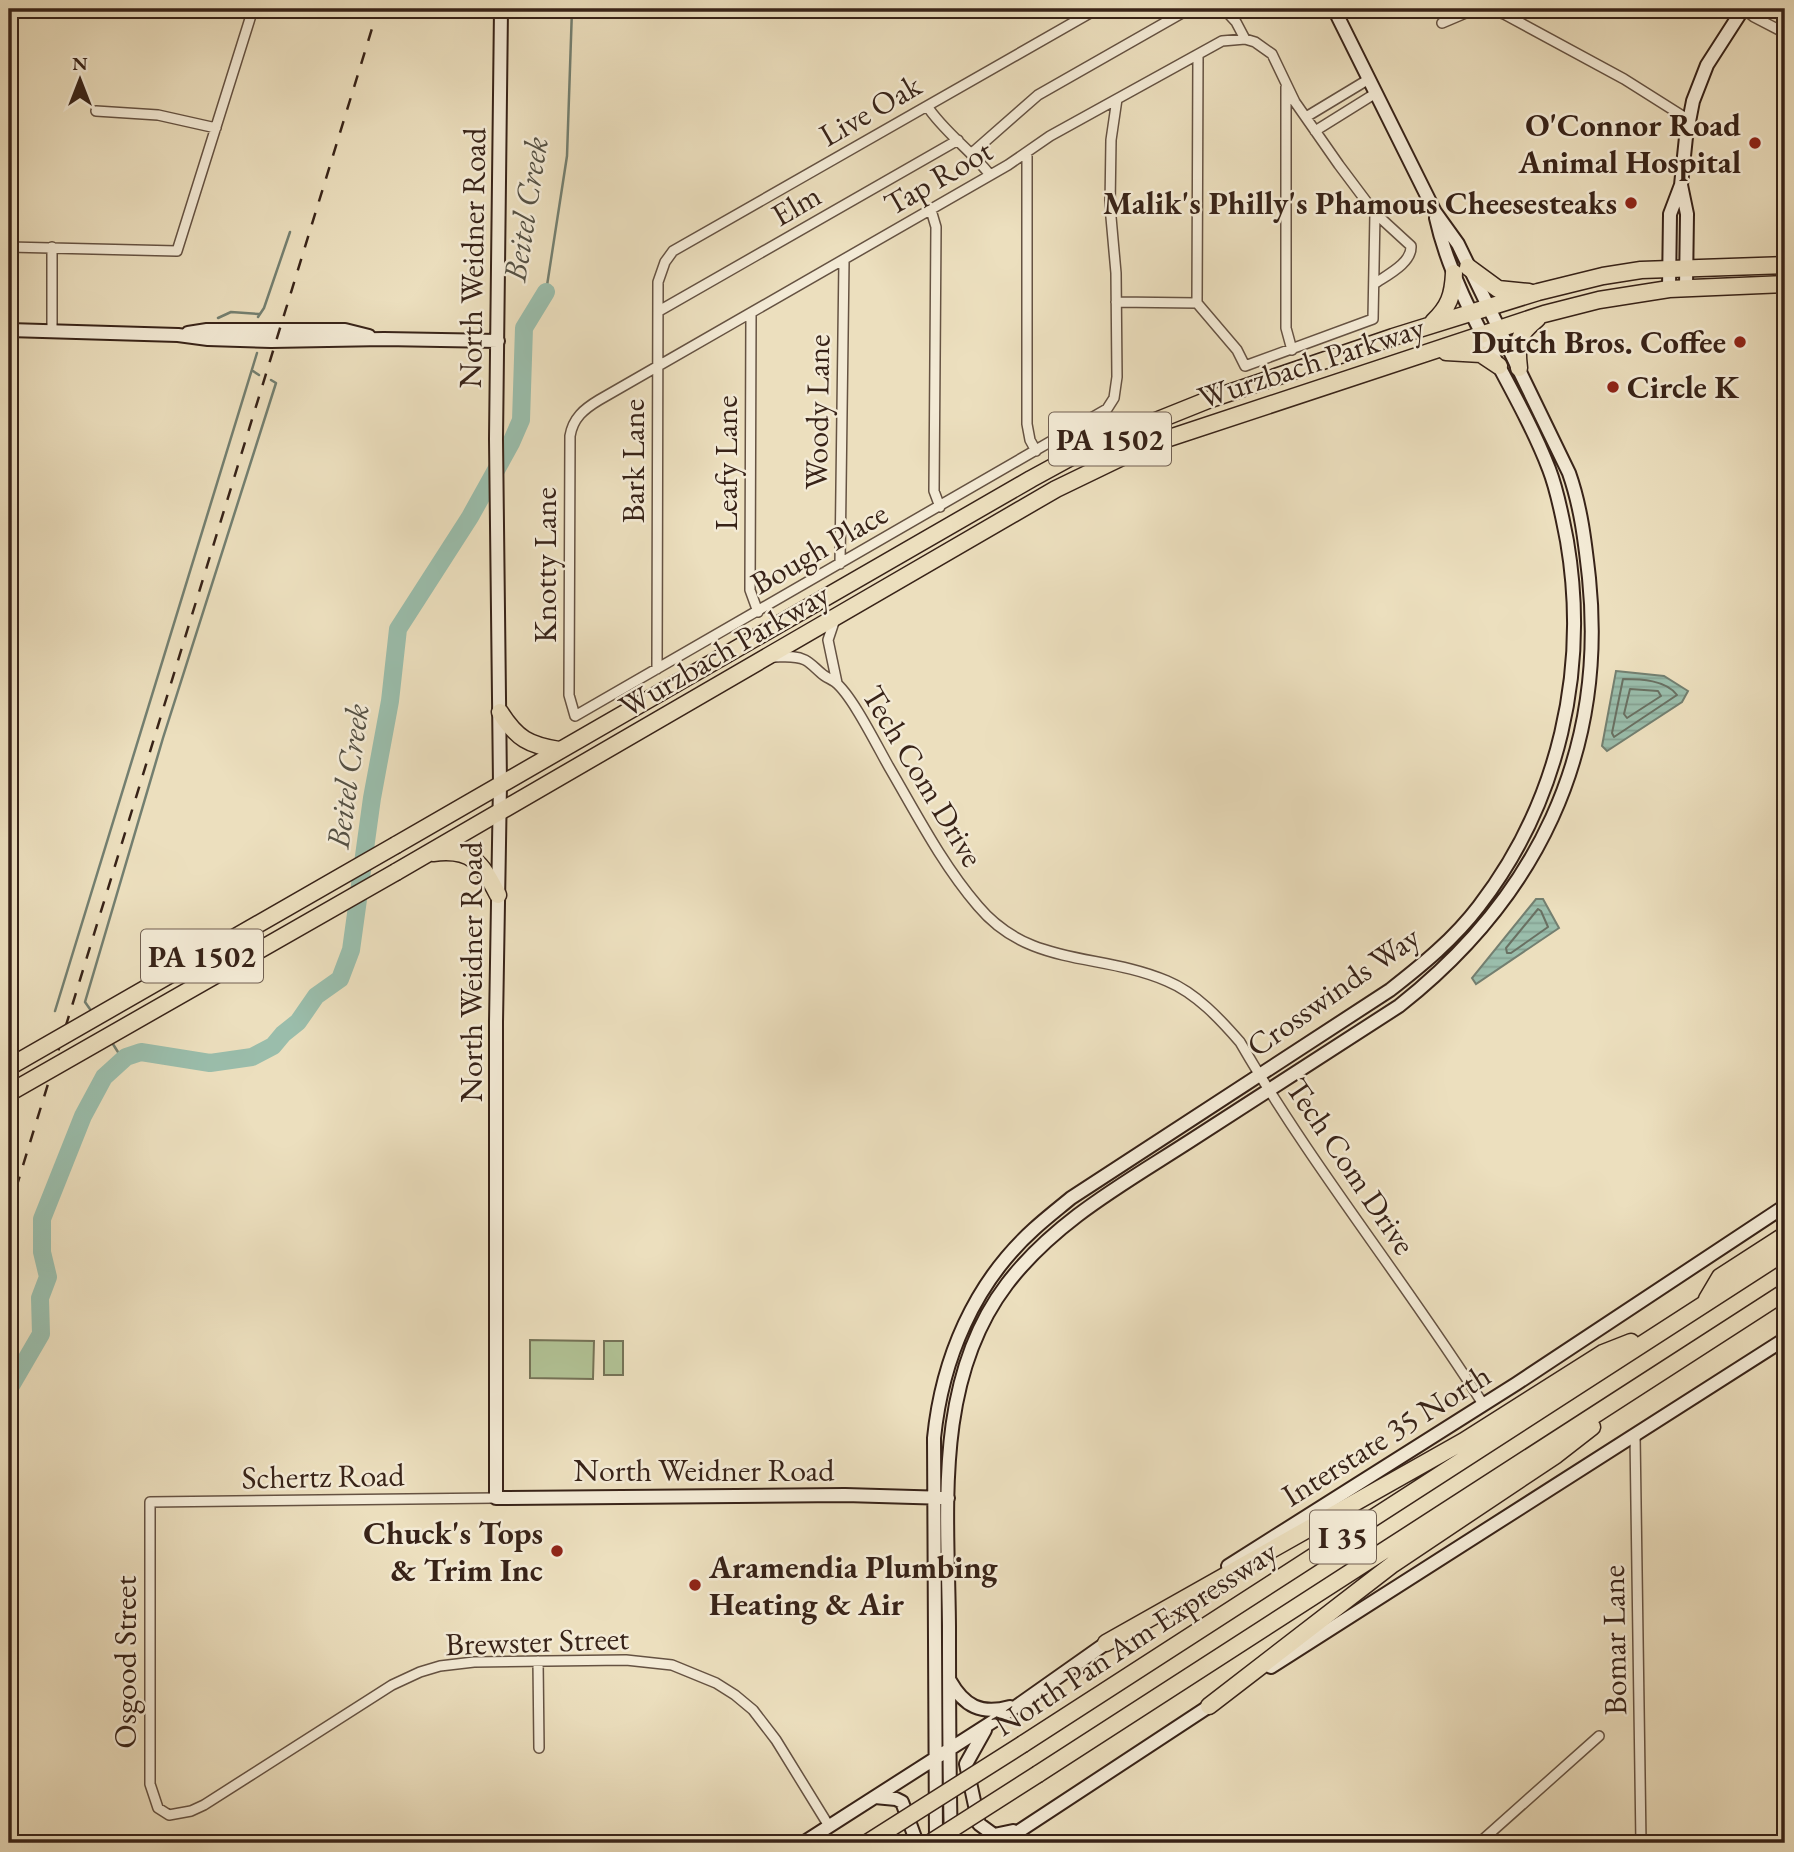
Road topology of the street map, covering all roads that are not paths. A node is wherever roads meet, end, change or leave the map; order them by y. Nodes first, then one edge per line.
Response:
1 (253, 9) edge
2 (501, 9) edge
3 (1097, 9) edge
4 (1189, 9) edge
5 (1224, 9) edge
6 (1334, 9) edge
7 (1476, 9) edge
8 (1744, 9) edge
9 (1442, 23) dead end
10 (1785, 33) edge
11 (1245, 39) junction
12 (1198, 55) junction
13 (1369, 79) junction
14 (1286, 82) junction
15 (1376, 93) junction
16 (1117, 99) junction
17 (927, 106) junction
18 (96, 111) dead end
19 (1306, 117) junction
20 (1689, 120) junction
21 (216, 128) junction
22 (1315, 131) junction
23 (958, 141) junction
24 (1027, 152) junction
25 (972, 153) junction
26 (990, 175) junction
27 (1681, 185) junction
28 (931, 210) junction
29 (1375, 213) junction
30 (9, 247) edge
31 (52, 247) junction
32 (669, 256) joint
33 (844, 260) junction
34 (1785, 265) edge
35 (1686, 267) junction
36 (1668, 268) junction
37 (1461, 270) junction
38 (1374, 284) junction
39 (1785, 284) edge
40 (1686, 288) junction
41 (1669, 289) junction
42 (1538, 292) junction
43 (1116, 302) junction
44 (1197, 303) junction
45 (659, 311) junction
46 (1481, 311) junction
47 (751, 313) junction
48 (1544, 314) junction
49 (1430, 325) junction
50 (1499, 329) junction
51 (9, 330) edge
52 (52, 331) junction
53 (1483, 335) junction
54 (498, 341) junction
55 (1292, 350) junction
56 (1433, 352) junction
57 (658, 366) junction
58 (1499, 366) junction
59 (1518, 368) junction
60 (579, 414) joint
61 (1036, 451) junction
62 (940, 507) junction
63 (840, 564) junction
64 (1590, 592) junction
65 (1573, 593) junction
66 (758, 612) junction
67 (835, 619) junction
68 (768, 657) junction
69 (657, 669) junction
70 (836, 683) junction
71 (500, 712) junction
72 (575, 716) joint
73 (559, 750) junction
74 (500, 785) junction
75 (499, 811) junction
76 (428, 854) junction
77 (498, 895) junction
78 (9, 1067) edge
79 (1259, 1076) junction
80 (1269, 1090) junction
81 (9, 1093) edge
82 (1785, 1206) edge
83 (1785, 1235) edge
84 (1785, 1252) edge
85 (992, 1276) junction
86 (1006, 1285) junction
87 (1785, 1292) edge
88 (1785, 1303) edge
89 (1704, 1304) junction
90 (1663, 1330) junction
91 (1785, 1339) edge
92 (1691, 1353) junction
93 (1674, 1363) junction
94 (1483, 1404) junction
95 (1635, 1435) junction
96 (496, 1498) junction
97 (933, 1498) junction
98 (948, 1498) junction
99 (150, 1502) joint
100 (1106, 1643) junction
101 (538, 1661) junction
102 (949, 1680) junction
103 (1017, 1706) junction
104 (1209, 1706) junction
105 (989, 1724) junction
106 (1599, 1736) dead end
107 (539, 1748) dead end
108 (949, 1750) junction
109 (934, 1760) junction
110 (875, 1797) junction
111 (169, 1815) joint
112 (830, 1826) junction
113 (1024, 1828) junction
114 (803, 1843) edge
115 (867, 1843) edge
116 (917, 1843) edge
117 (930, 1843) edge
118 (936, 1843) edge
119 (951, 1843) edge
120 (1001, 1843) edge
121 (1479, 1843) edge
122 (1641, 1843) edge

1 - 21 street
2 - 54 main road, North Weidner Road
3 - 17 street, Live Oak
4 - 25 street
5 - 11 street
6 - 13 main road
7 - 9 street
7 - 20 street
8 - 10 street
8 - 20 main road
11 - 12 street, Tap Root
11 - 14 street
12 - 16 street, Tap Root
12 - 44 street
13 - 15 main road
13 - 19 street
14 - 19 street
14 - 55 street
15 - 22 street
15 - 37 main road
16 - 24 street, Tap Root
16 - 43 street, Bough Place
17 - 23 street
17 - 32 street, Live Oak
18 - 21 street
19 - 22 street
20 - 27 main road
21 - 31 street
22 - 29 street
23 - 25 street
23 - 45 street, Elm
24 - 26 street, Tap Root
24 - 61 street
25 - 26 street
26 - 28 street, Tap Root
27 - 35 main road
27 - 36 main road
28 - 33 street, Tap Root
28 - 62 street
29 - 38 street
29 - 38 street
30 - 31 street
31 - 52 street
32 - 45 street, Bark Lane
33 - 47 street, Tap Root
33 - 63 street, Woody Lane
34 - 35 highway
35 - 36 highway
35 - 40 main road
36 - 41 main road
36 - 42 highway
37 - 42 highway
37 - 46 main road
37 - 49 highway
38 - 55 street
39 - 40 highway, Wurzbach Parkway
40 - 41 highway, Wurzbach Parkway
41 - 48 highway, Wurzbach Parkway
42 - 46 highway, Wurzbach Parkway
43 - 44 street
43 - 61 street, Bough Place
44 - 55 street
45 - 57 street, Bark Lane
46 - 49 highway, Wurzbach Parkway / PA 1502
46 - 50 main road, Crosswinds Way
46 - 53 main road, Crosswinds Way
47 - 57 street, Tap Root
47 - 66 street, Leafy Lane
48 - 50 highway, Wurzbach Parkway
48 - 59 highway
49 - 73 highway, Wurzbach Parkway / PA 1502
50 - 53 highway, Wurzbach Parkway / PA 1502
50 - 59 main road, Crosswinds Way
51 - 52 main road
52 - 54 main road
53 - 56 highway, Wurzbach Parkway / PA 1502
53 - 58 main road, Crosswinds Way
54 - 71 main road, North Weidner Road
56 - 58 highway
56 - 67 highway, Wurzbach Parkway / PA 1502
57 - 60 street, Tap Root
57 - 69 street, Bark Lane
58 - 65 main road, Crosswinds Way
59 - 64 main road, Crosswinds Way
60 - 72 street, Knotty Lane
61 - 62 street, Bough Place
62 - 63 street, Bough Place
63 - 66 street, Bough Place
64 - 65 main road
64 - 80 main road, Crosswinds Way
65 - 79 main road, Crosswinds Way
66 - 69 street, Bough Place
67 - 68 highway, Wurzbach Parkway / PA 1502
67 - 70 street, Tech Com Drive
68 - 70 street, Tech Com Drive
68 - 75 highway, Wurzbach Parkway / PA 1502
69 - 72 street, Bough Place
70 - 79 street, Tech Com Drive
71 - 73 highway
71 - 74 main road, North Weidner Road
73 - 74 highway, Wurzbach Parkway / PA 1502
74 - 75 main road, North Weidner Road
74 - 78 highway, Wurzbach Parkway / PA 1502, bridge
75 - 76 highway, Wurzbach Parkway / PA 1502
75 - 77 main road, North Weidner Road
76 - 77 highway
76 - 81 highway, Wurzbach Parkway / PA 1502, bridge
77 - 96 main road, North Weidner Road
79 - 80 street, Tech Com Drive
79 - 85 main road, Crosswinds Way
80 - 86 main road, Crosswinds Way
80 - 94 street, Tech Com Drive
82 - 94 main road, Interstate 35 North
83 - 89 highway
84 - 89 highway, North Pan Am Expressway / I 35
85 - 86 main road
85 - 97 main road, Crosswinds Way
86 - 98 main road, Crosswinds Way
87 - 92 highway, North Pan Am Expressway / I 35
88 - 92 highway
89 - 90 highway, North Pan Am Expressway / I 35
90 - 100 highway
90 - 115 highway, North Pan Am Expressway / I 35, bridge
91 - 95 main road
92 - 93 highway, North Pan Am Expressway / I 35
93 - 104 highway
93 - 117 highway, North Pan Am Expressway / I 35, bridge
94 - 100 main road, Interstate 35 North
95 - 104 main road
95 - 122 street, Bomar Lane
96 - 97 main road, North Weidner Road
96 - 99 street, Schertz Road
97 - 98 main road, North Weidner Road
97 - 109 main road
98 - 102 main road
99 - 111 street, Osgood Street
100 - 103 main road, Interstate 35 North
101 - 107 street
101 - 111 street, Brewster Street
101 - 112 street, Brewster Street
102 - 103 main road
102 - 108 main road
103 - 105 main road, Interstate 35 North
104 - 113 main road
105 - 108 main road, Interstate 35 North
105 - 113 main road
106 - 121 street
108 - 109 main road, Interstate 35 North
108 - 119 main road
109 - 110 main road, Interstate 35 North
109 - 118 main road
110 - 112 main road, Interstate 35 North
110 - 116 main road
112 - 114 main road, Interstate 35 North
113 - 120 main road

